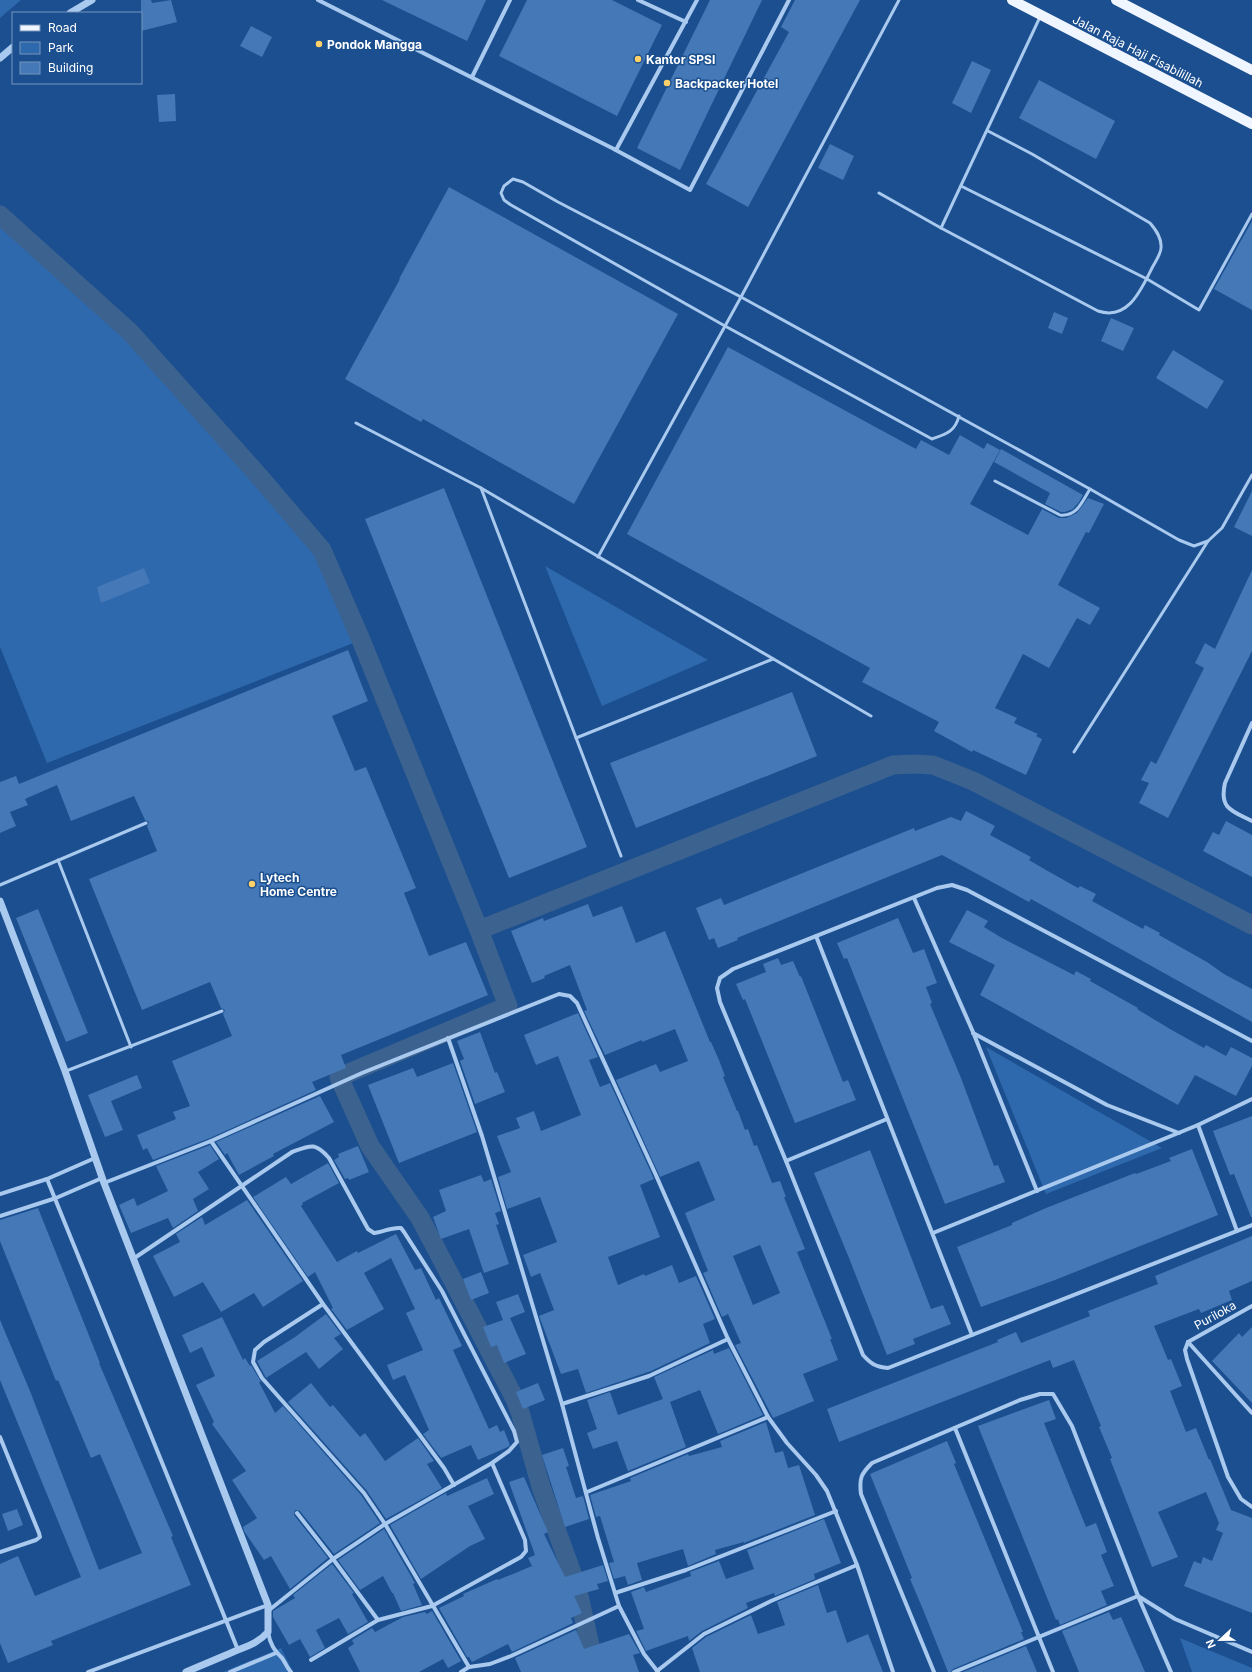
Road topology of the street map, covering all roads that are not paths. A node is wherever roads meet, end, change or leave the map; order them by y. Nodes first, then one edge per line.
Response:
1 (92, 0) edge
2 (318, 0) edge
3 (510, 0) edge
4 (638, 0) edge
5 (697, 0) edge
6 (789, 0) edge
7 (899, 0) edge
8 (1012, 0) edge
9 (1116, 0) edge
10 (72, 12) edge
11 (1041, 16) junction
12 (686, 22) junction
13 (12, 48) edge
14 (0, 58) edge
15 (1252, 70) edge
16 (472, 77) junction
17 (1252, 124) edge
18 (988, 131) junction
19 (616, 150) junction
20 (961, 186) junction
21 (879, 193) dead end
22 (1252, 214) edge
23 (941, 228) junction
24 (1147, 279) junction
25 (741, 297) junction
26 (725, 326) junction
27 (959, 416) junction
28 (356, 423) dead end
29 (1252, 475) edge
30 (995, 481) dead end
31 (481, 488) junction
32 (1090, 489) junction
33 (1208, 541) junction
34 (598, 557) junction
35 (773, 659) junction
36 (871, 716) dead end
37 (1252, 723) edge
38 (576, 738) junction
39 (1074, 752) dead end
40 (1252, 821) edge
41 (146, 823) dead end
42 (621, 856) dead end
43 (58, 860) junction
44 (0, 885) edge
45 (914, 898) junction
46 (0, 901) edge
47 (816, 936) junction
48 (222, 1011) dead end
49 (973, 1032) junction
50 (448, 1038) junction
51 (1252, 1041) edge
52 (131, 1047) junction
53 (64, 1071) junction
54 (1252, 1099) edge
55 (887, 1119) junction
56 (1198, 1125) junction
57 (1179, 1133) junction
58 (211, 1141) junction
59 (95, 1158) junction
60 (786, 1161) junction
61 (47, 1179) junction
62 (104, 1181) junction
63 (240, 1186) junction
64 (1037, 1191) junction
65 (0, 1194) edge
66 (56, 1198) junction
67 (0, 1216) edge
68 (1252, 1225) edge
69 (1237, 1231) junction
70 (933, 1233) junction
71 (133, 1259) junction
72 (323, 1304) junction
73 (1252, 1306) edge
74 (972, 1335) junction
75 (728, 1339) junction
76 (1188, 1342) junction
77 (562, 1404) junction
78 (1252, 1413) edge
79 (768, 1417) junction
80 (955, 1428) junction
81 (0, 1437) edge
82 (492, 1463) junction
83 (454, 1485) junction
84 (587, 1492) junction
85 (1252, 1507) edge
86 (836, 1511) junction
87 (297, 1513) dead end
88 (385, 1524) junction
89 (0, 1552) edge
90 (334, 1559) junction
91 (857, 1565) junction
92 (615, 1593) junction
93 (1138, 1596) junction
94 (432, 1606) junction
95 (619, 1606) junction
96 (268, 1608) junction
97 (378, 1620) junction
98 (228, 1621) junction
99 (268, 1632) junction
100 (1039, 1637) junction
101 (238, 1650) junction
102 (1252, 1652) edge
103 (276, 1653) junction
104 (311, 1660) dead end
105 (469, 1667) junction
106 (88, 1672) edge
107 (186, 1672) edge
108 (230, 1672) edge
109 (291, 1672) edge
110 (461, 1672) edge
111 (658, 1672) edge
112 (893, 1672) edge
113 (934, 1672) edge
114 (954, 1672) edge
115 (1053, 1672) edge
116 (1171, 1672) edge

1 - 10 street
2 - 16 street
3 - 16 street
4 - 12 street
5 - 12 street
6 - 19 street
7 - 25 lane
8 - 11 main road, Jalan Raja Haji Fisabilillah
9 - 15 main road
11 - 17 main road, Jalan Raja Haji Fisabilillah
11 - 18 lane
12 - 19 street
13 - 14 street
16 - 19 street
18 - 20 lane
18 - 24 lane
20 - 23 lane
20 - 24 lane
21 - 23 lane
22 - 24 lane
23 - 24 lane
25 - 26 lane
25 - 26 lane
25 - 27 lane
26 - 27 lane
26 - 34 lane
27 - 32 lane
28 - 31 lane
29 - 33 lane
30 - 32 lane
31 - 34 lane
31 - 38 lane
32 - 33 lane
33 - 39 lane
34 - 35 lane
35 - 36 lane
35 - 38 lane
37 - 40 street
38 - 42 lane
41 - 43 lane
43 - 44 lane
43 - 52 lane
45 - 47 street
45 - 49 street
45 - 51 street
46 - 53 street
47 - 55 street
47 - 60 street
48 - 52 lane
49 - 57 street
49 - 64 street
50 - 58 street
50 - 75 street
50 - 77 street
52 - 53 lane
53 - 59 street
54 - 56 street
55 - 60 street
55 - 70 street
56 - 57 street
56 - 69 street
57 - 64 street
58 - 62 street
58 - 63 street
59 - 61 street
59 - 62 street
60 - 74 street
61 - 65 street
61 - 66 street
62 - 66 street
62 - 71 street
63 - 71 street
63 - 72 street
63 - 82 street
64 - 70 street
66 - 67 street
66 - 98 street
68 - 69 street
69 - 74 street
70 - 74 street
71 - 96 street
72 - 83 street
72 - 88 street
73 - 76 street, Puriloka
75 - 77 street
75 - 79 street
76 - 78 street
76 - 85 street
77 - 84 street
79 - 84 street
79 - 86 street
80 - 93 street
80 - 100 street
80 - 113 street
81 - 89 street
82 - 83 street
82 - 94 street
83 - 88 street
84 - 92 street
86 - 91 street
86 - 92 street
87 - 90 street
88 - 90 street
88 - 94 street
90 - 96 street
90 - 97 street
91 - 111 street
91 - 112 street
92 - 95 street
93 - 100 street
93 - 102 street
93 - 116 street
94 - 97 street
94 - 105 street
95 - 105 street
95 - 111 street
96 - 98 street
96 - 99 street
97 - 104 street
98 - 101 street
98 - 106 street
99 - 101 street
99 - 103 street
100 - 114 street
100 - 115 street
101 - 107 street
103 - 108 street
103 - 109 street
105 - 110 street

